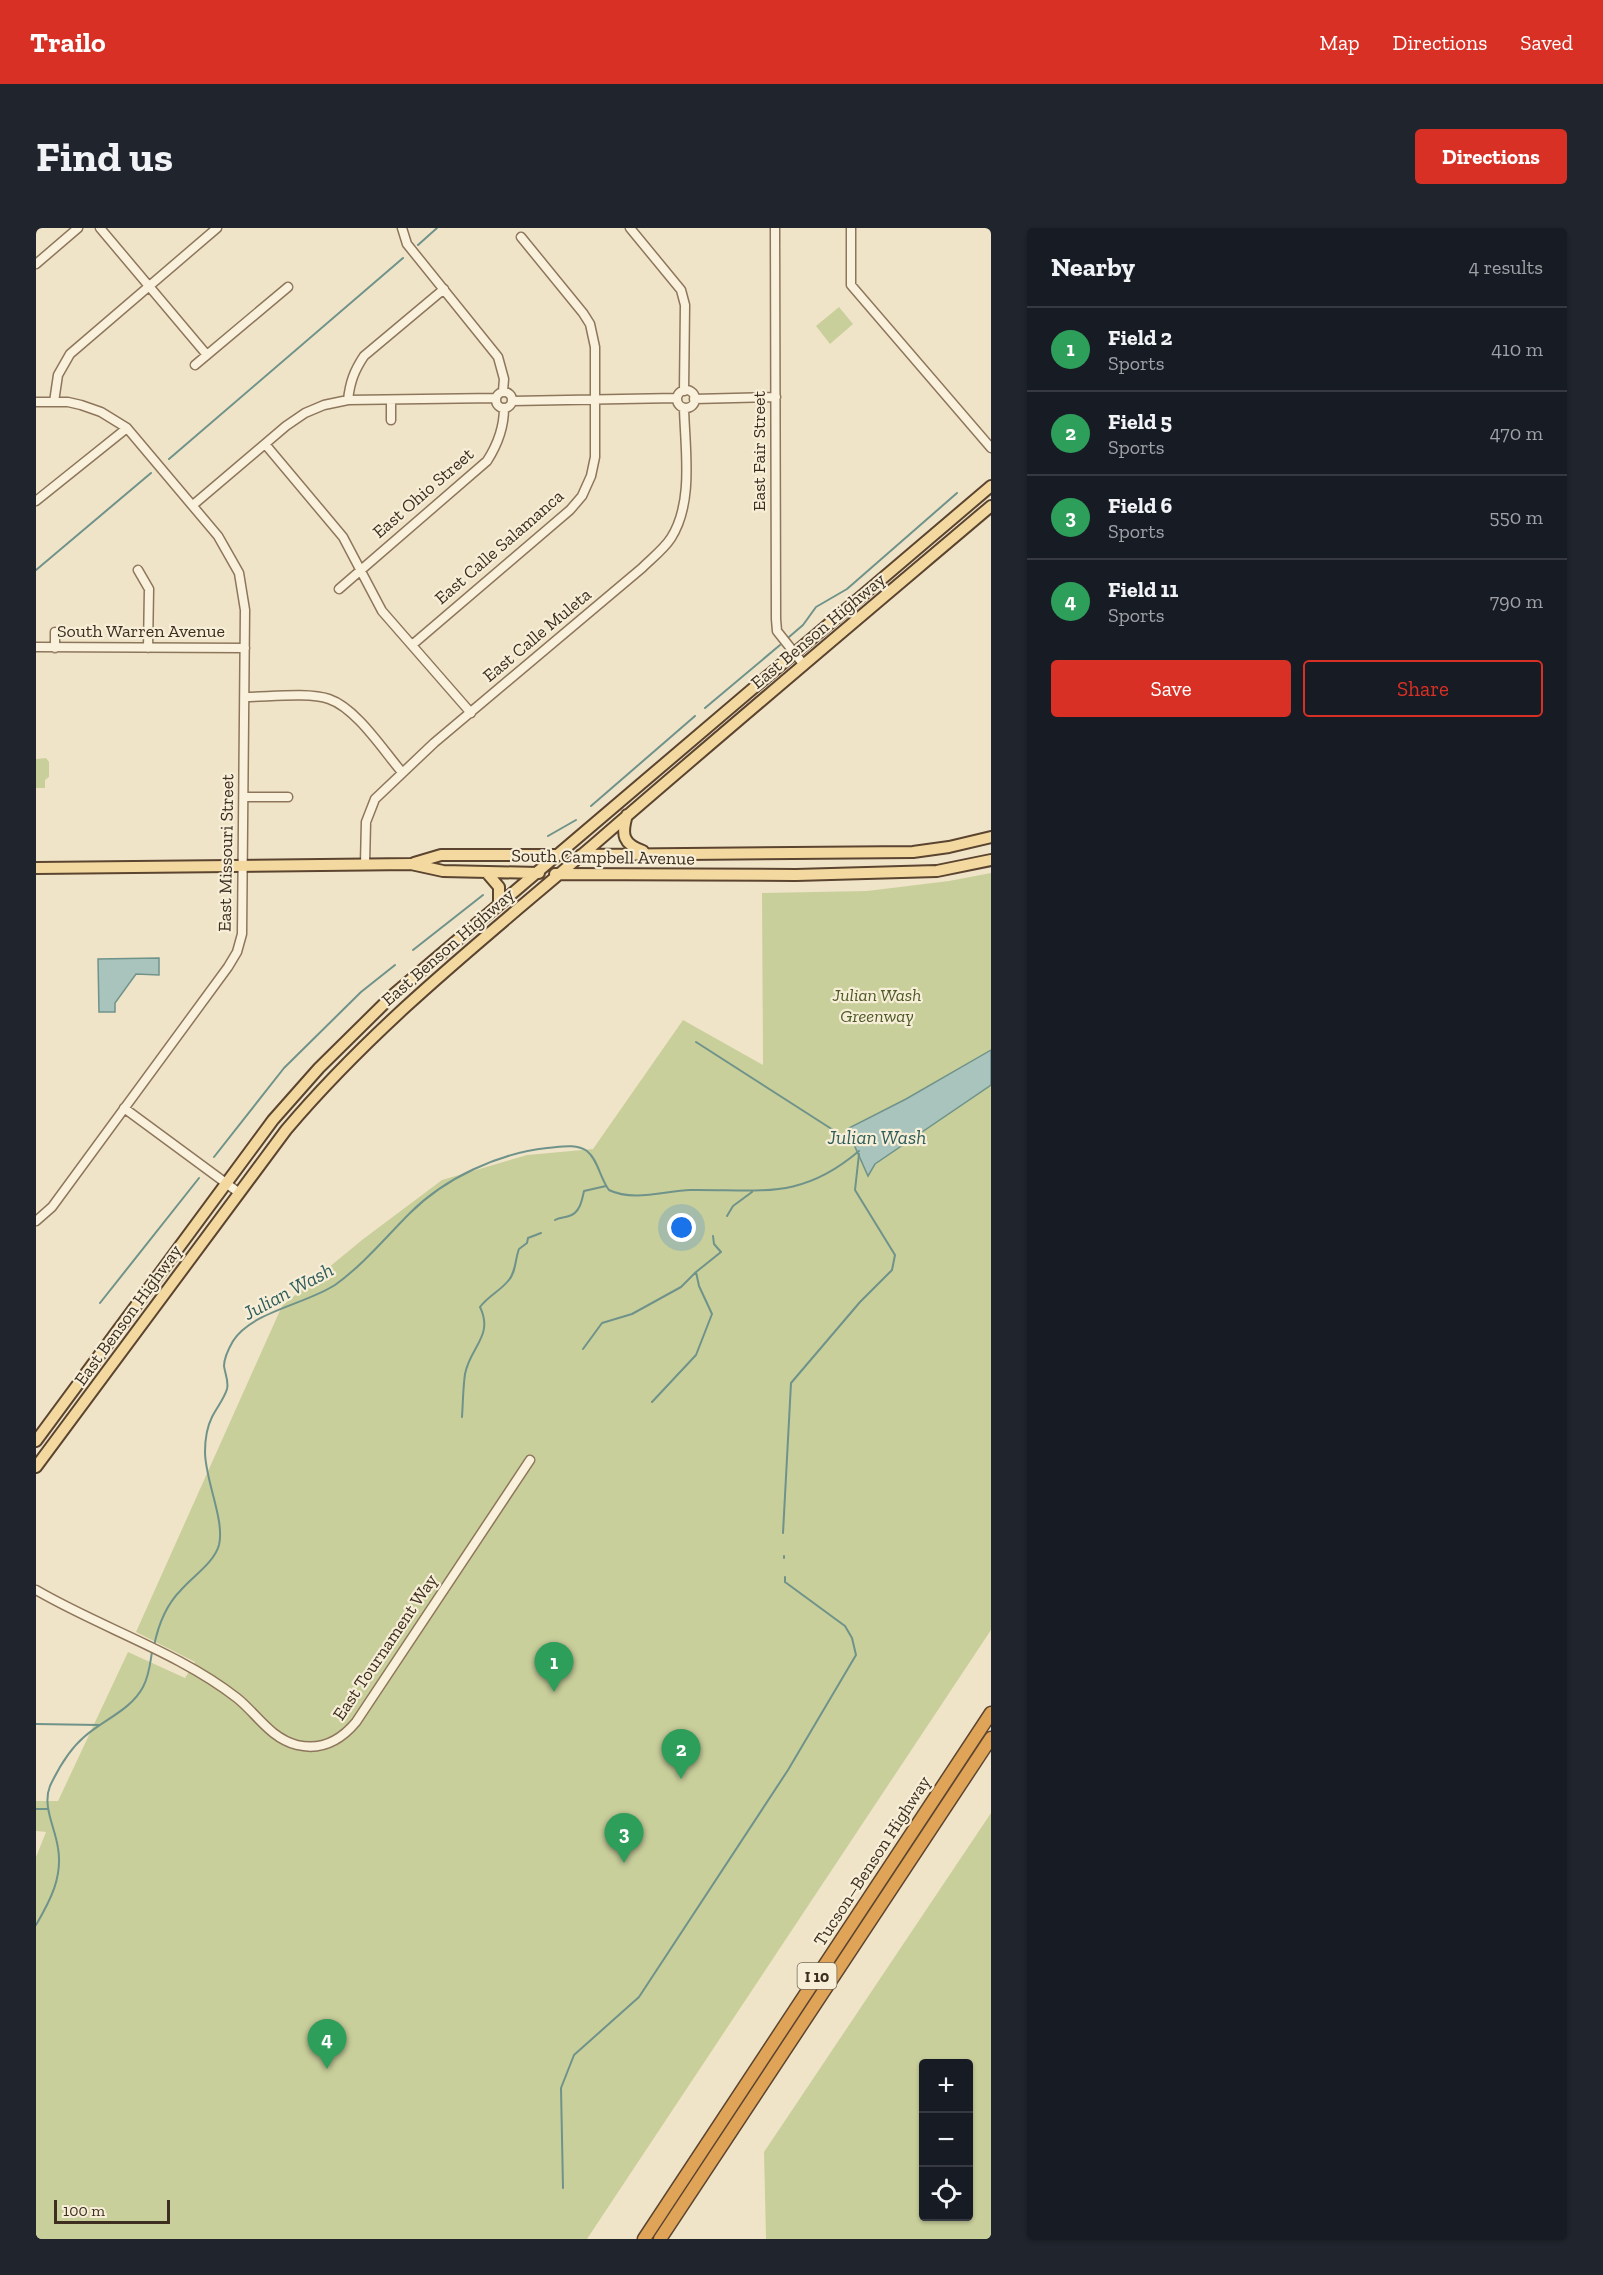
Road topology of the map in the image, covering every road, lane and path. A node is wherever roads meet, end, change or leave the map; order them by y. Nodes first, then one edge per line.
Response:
1 (78, 228) edge
2 (100, 228) edge
3 (217, 228) edge
4 (402, 228) edge
5 (630, 228) edge
6 (775, 228) edge
7 (851, 228) edge
8 (521, 237) dead end
9 (36, 264) edge
10 (150, 286) junction
11 (288, 287) dead end
12 (444, 290) junction
13 (207, 355) junction
14 (195, 365) dead end
15 (503, 391) junction
16 (684, 391) junction
17 (776, 397) junction
18 (496, 398) junction
19 (677, 398) junction
20 (595, 399) junction
21 (694, 399) junction
22 (348, 400) junction
23 (391, 400) junction
24 (512, 401) junction
25 (36, 402) edge
26 (54, 402) junction
27 (504, 408) junction
28 (684, 408) junction
29 (391, 420) dead end
30 (127, 428) junction
31 (265, 444) junction
32 (991, 448) edge
33 (991, 486) edge
34 (36, 501) edge
35 (192, 505) junction
36 (991, 506) edge
37 (138, 570) dead end
38 (360, 570) junction
39 (339, 589) dead end
40 (56, 632) dead end
41 (412, 645) junction
42 (36, 648) edge
43 (56, 648) junction
44 (148, 648) junction
45 (245, 648) junction
46 (794, 653) junction
47 (804, 665) junction
48 (245, 697) junction
49 (471, 713) junction
50 (401, 771) junction
51 (244, 797) junction
52 (288, 797) dead end
53 (627, 815) junction
54 (991, 837) edge
55 (655, 854) junction
56 (557, 855) junction
57 (581, 855) junction
58 (991, 860) edge
59 (365, 864) junction
60 (411, 864) junction
61 (243, 867) junction
62 (36, 868) edge
63 (487, 873) junction
64 (536, 873) junction
65 (558, 874) junction
66 (499, 904) junction
67 (124, 1108) junction
68 (226, 1182) junction
69 (238, 1192) junction
70 (36, 1221) edge
71 (73, 1391) junction
72 (86, 1400) junction
73 (36, 1441) edge
74 (530, 1460) dead end
75 (36, 1467) edge
76 (36, 1590) edge
77 (991, 1713) edge
78 (991, 1738) edge
79 (644, 2239) edge
80 (660, 2239) edge

1 - 9 street
2 - 10 street
3 - 10 street
4 - 12 street
5 - 16 street
6 - 17 street, East Fair Street
7 - 32 street
8 - 20 street, East Calle Salamanca
10 - 13 street
10 - 26 street
11 - 13 street
12 - 15 street
12 - 22 street
13 - 14 street
15 - 18 street
15 - 24 street
16 - 19 street
16 - 21 street
17 - 21 street
17 - 46 street, East Fair Street
18 - 23 street
18 - 27 street
19 - 20 street
19 - 28 street
20 - 24 street
20 - 41 street, East Calle Salamanca
21 - 28 street
22 - 23 street
22 - 31 street
23 - 29 street
24 - 27 street
25 - 26 street, East Missouri Street
26 - 30 street, East Missouri Street
27 - 38 street, East Ohio Street
28 - 49 street, East Calle Muleta
30 - 34 street
30 - 35 street, East Missouri Street
31 - 35 street
31 - 38 street
33 - 46 main road, East Benson Highway
35 - 45 street, East Missouri Street
36 - 47 main road, East Benson Highway
37 - 44 street
38 - 39 street, East Ohio Street
38 - 41 street
40 - 43 street
41 - 49 street
42 - 43 street, South Warren Avenue
43 - 44 street, South Warren Avenue
44 - 45 street, South Warren Avenue
45 - 48 street, East Missouri Street
46 - 47 street, East Fair Street
46 - 56 main road, East Benson Highway
47 - 53 main road, East Benson Highway
48 - 50 street
48 - 51 street, East Missouri Street
49 - 50 street, East Calle Muleta
50 - 59 street, East Calle Muleta
51 - 52 street
51 - 61 street, East Missouri Street
53 - 55 main road
53 - 57 main road, East Benson Highway
54 - 55 main road, South Campbell Avenue
55 - 57 main road, South Campbell Avenue
56 - 57 main road, South Campbell Avenue
56 - 60 main road, South Campbell Avenue
56 - 64 main road, East Benson Highway
57 - 65 main road, East Benson Highway
58 - 65 main road, South Campbell Avenue
59 - 60 main road, South Campbell Avenue
59 - 61 main road, South Campbell Avenue
60 - 63 main road, South Campbell Avenue
61 - 62 main road, South Campbell Avenue
61 - 67 street, East Missouri Street
63 - 64 main road, South Campbell Avenue
63 - 66 main road
64 - 65 main road, South Campbell Avenue
64 - 66 main road, East Benson Highway
65 - 69 main road, East Benson Highway
66 - 68 main road, East Benson Highway
67 - 68 street
67 - 70 street, East Missouri Street
68 - 69 street
68 - 71 main road, East Benson Highway
69 - 72 main road, East Benson Highway
71 - 72 main road
71 - 73 main road, East Benson Highway
72 - 75 main road, East Benson Highway
74 - 76 street, East Tournament Way
77 - 79 highway, Tucson–Benson Highway / I 10
78 - 80 highway, Tucson–Benson Highway / I 10

